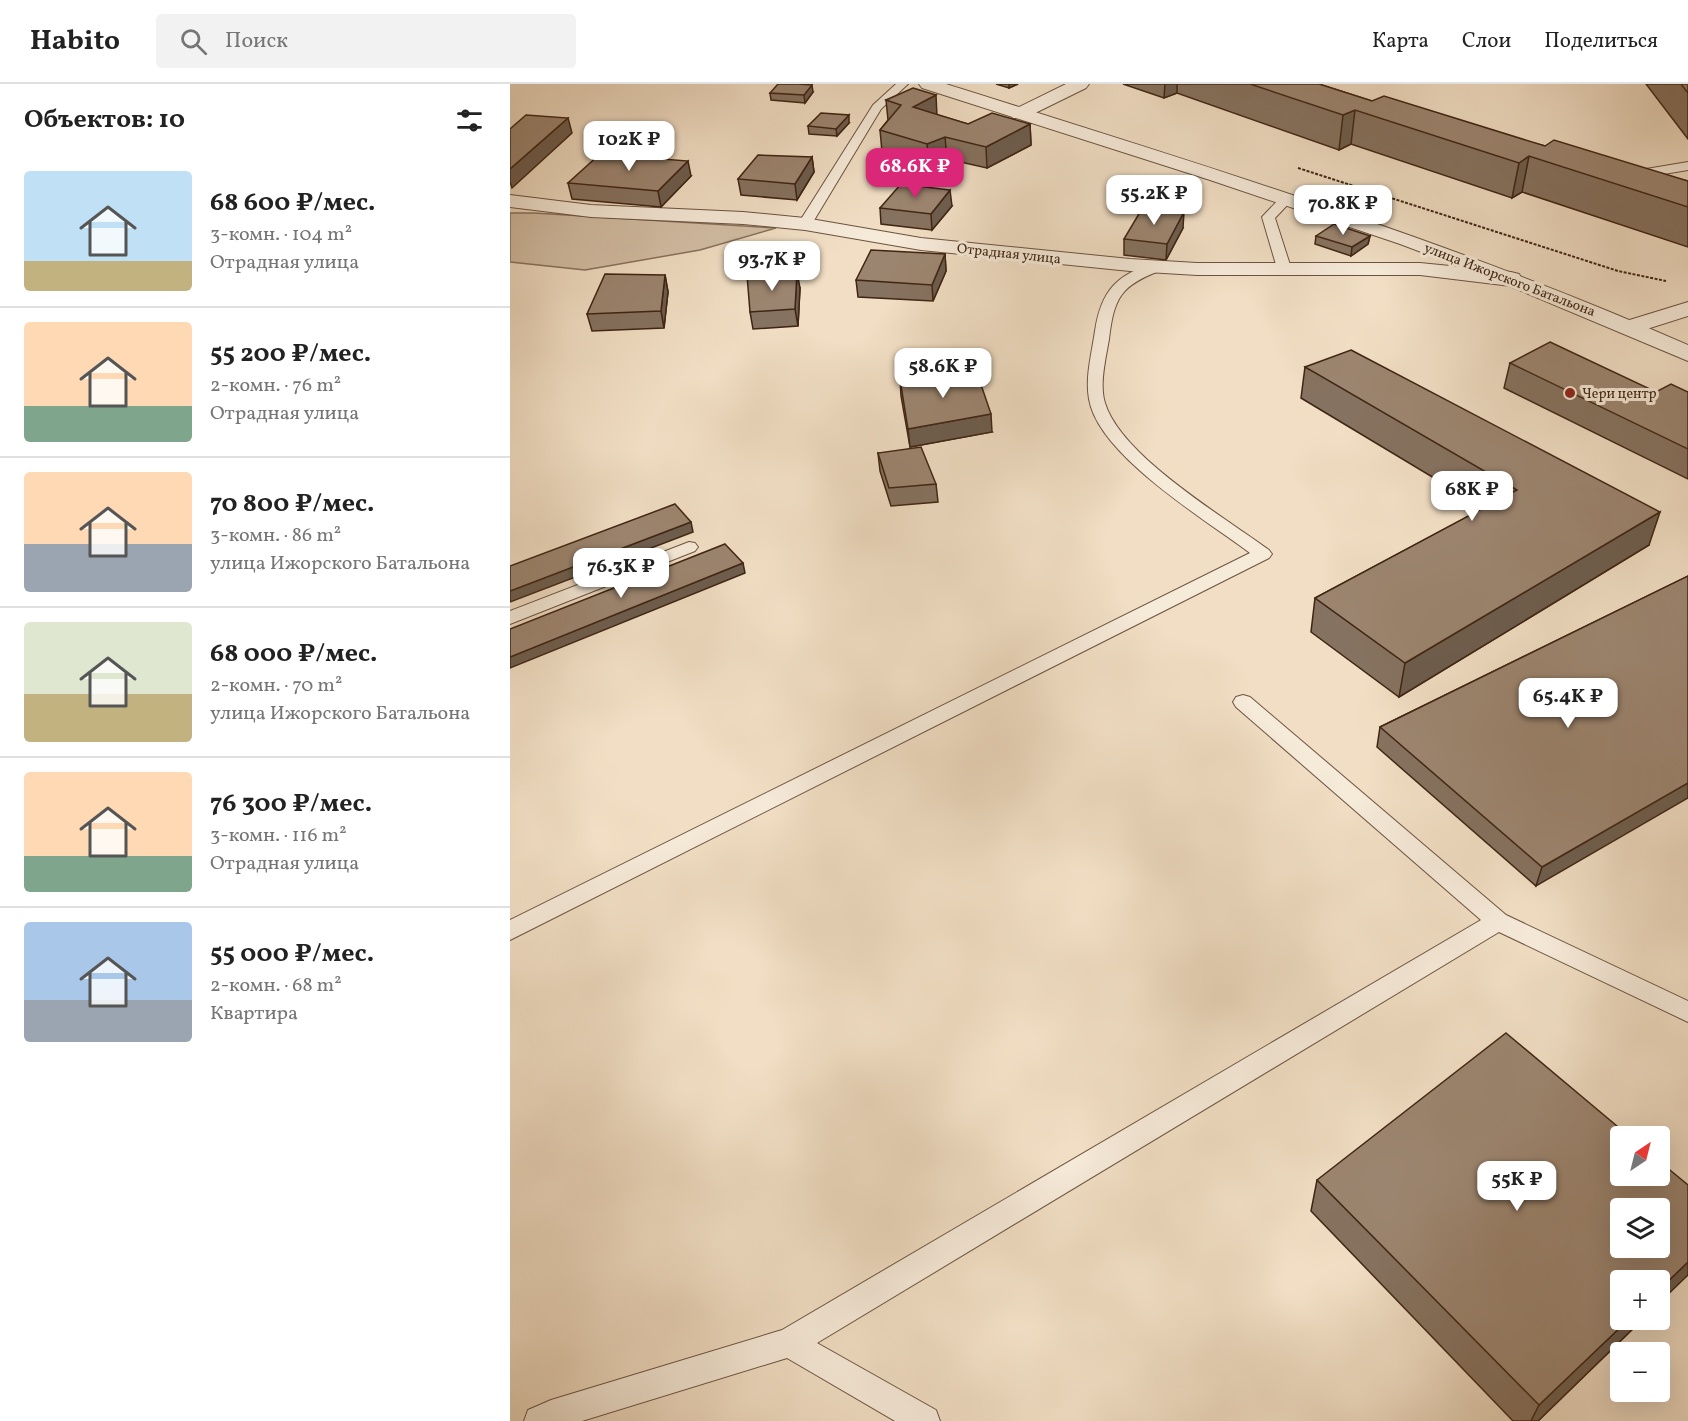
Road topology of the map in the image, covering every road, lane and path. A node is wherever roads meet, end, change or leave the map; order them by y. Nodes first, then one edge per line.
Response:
1 (902, 84) edge
2 (928, 84) edge
3 (1080, 84) edge
4 (1020, 114) junction
5 (1290, 165) dead end
6 (1688, 166) edge
7 (1648, 187) edge
8 (1287, 198) junction
9 (510, 201) edge
10 (805, 224) junction
11 (1157, 267) junction
12 (1284, 268) junction
13 (1511, 279) junction
14 (1670, 282) dead end
15 (1688, 309) edge
16 (1631, 327) junction
17 (1688, 354) edge
18 (689, 547) dead end
19 (510, 618) edge
20 (1243, 702) dead end
21 (1498, 921) junction
22 (510, 931) edge
23 (1688, 1012) edge
24 (789, 1343) junction
25 (539, 1421) edge
26 (925, 1421) edge

1 - 10 lane
2 - 4 street, улица Ижорского Батальона
3 - 4 street
4 - 8 street, улица Ижорского Батальона
5 - 14 path
6 - 7 lane
8 - 12 lane
8 - 13 street, улица Ижорского Батальона
9 - 10 street, Отрадная улица
10 - 11 street, Отрадная улица
11 - 12 street, Отрадная улица
11 - 22 lane
12 - 13 street, Отрадная улица
13 - 16 street, улица Ижорского Батальона
15 - 16 street
16 - 17 street, улица Ижорского Батальона
18 - 19 lane
20 - 21 lane
21 - 23 lane
21 - 24 lane
24 - 25 lane
24 - 26 lane

